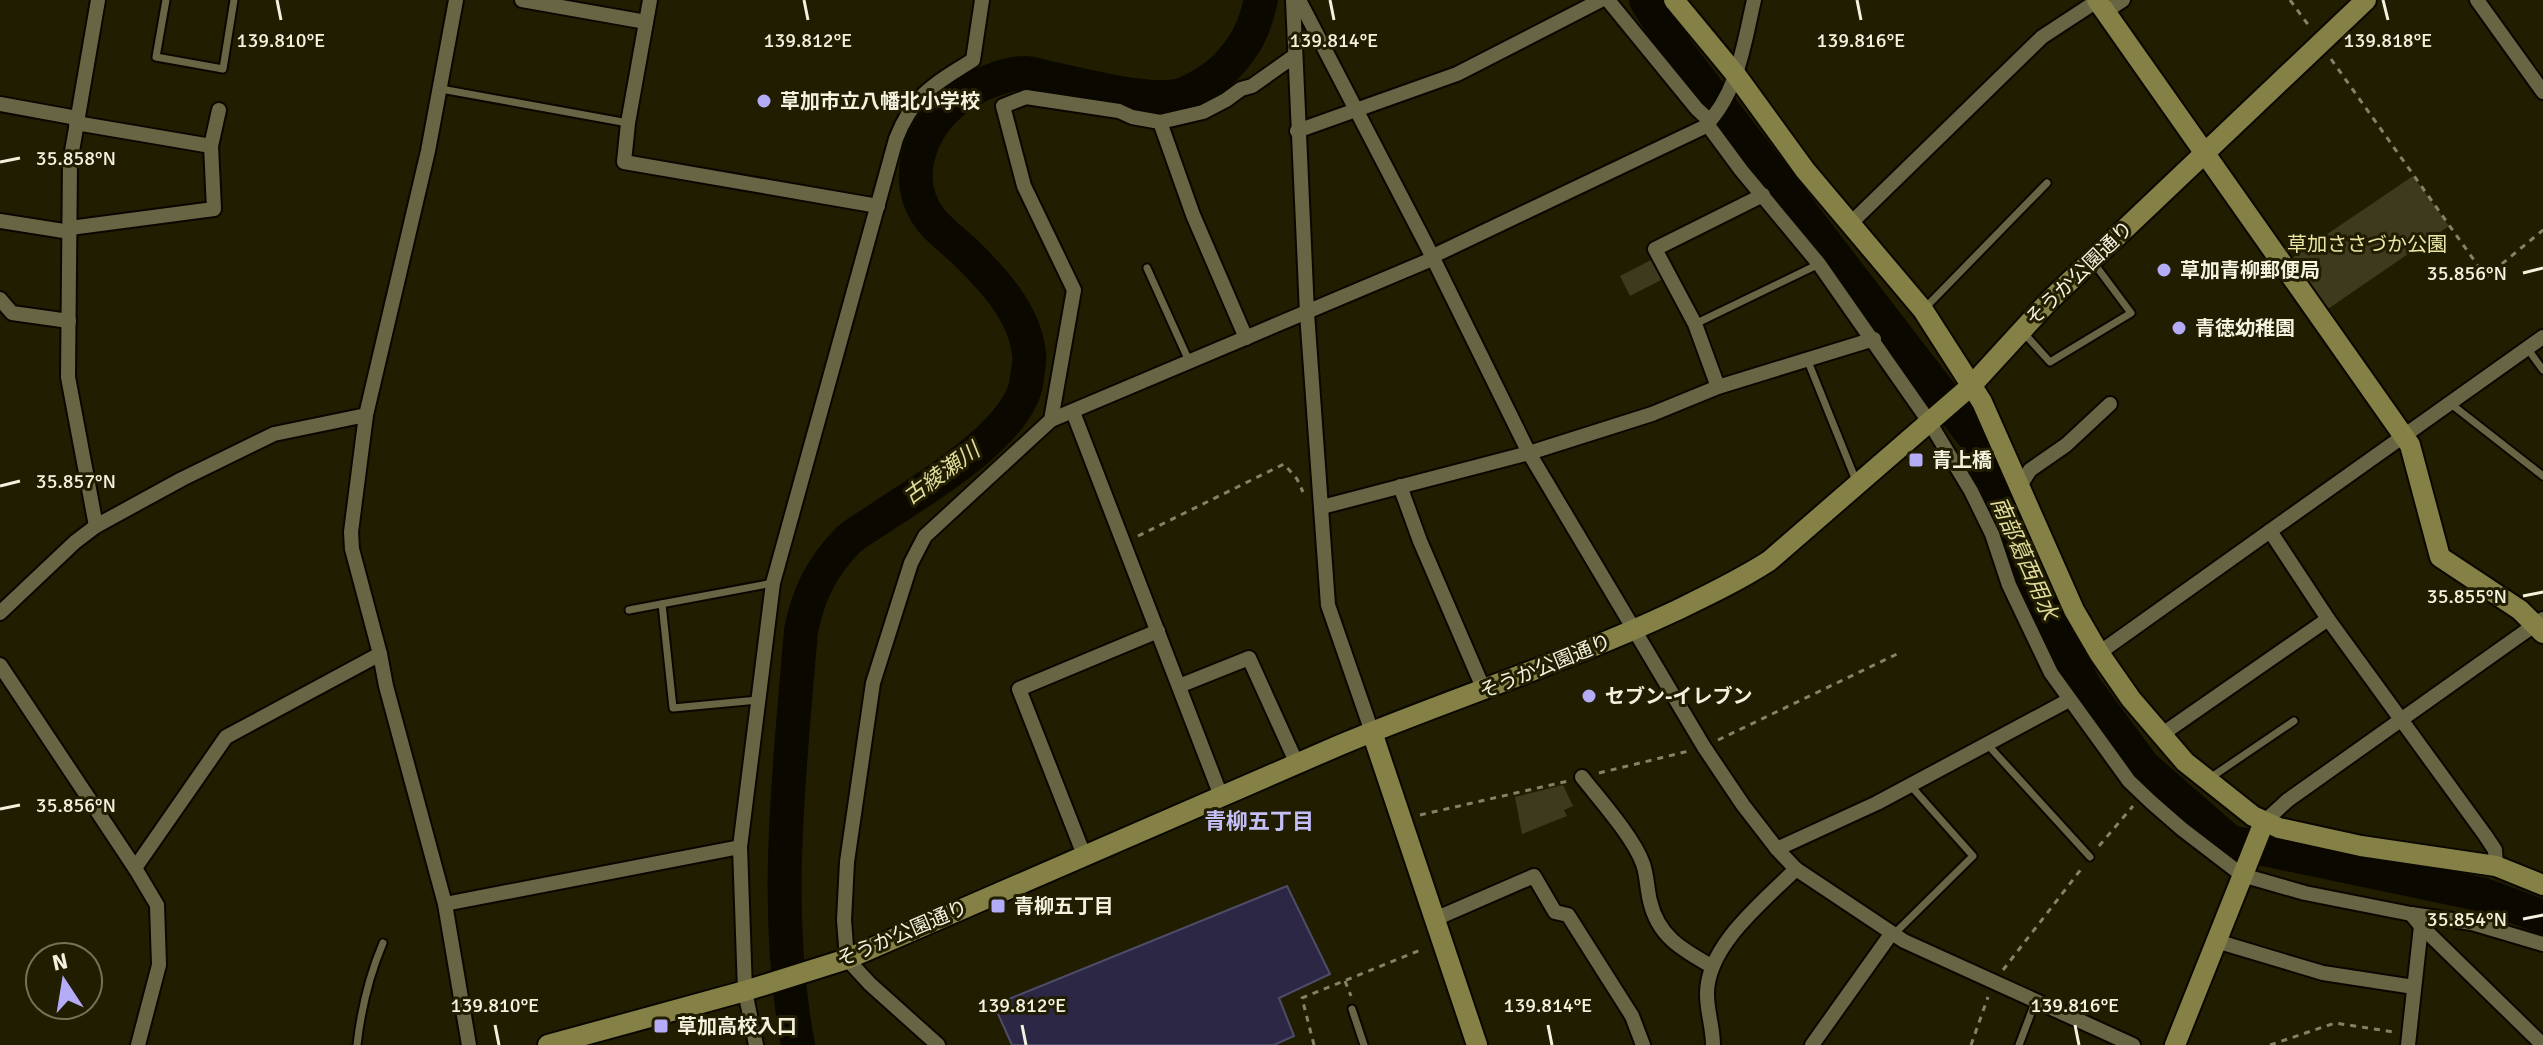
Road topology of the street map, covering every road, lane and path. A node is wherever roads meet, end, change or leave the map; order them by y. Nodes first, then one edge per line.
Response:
1 (98, 0) edge
2 (166, 0) edge
3 (234, 0) edge
4 (456, 0) edge
5 (522, 0) edge
6 (650, 0) edge
7 (982, 0) edge
8 (1293, 0) edge
9 (1299, 0) edge
10 (1601, 0) edge
11 (1608, 0) edge
12 (1674, 0) edge
13 (1754, 0) edge
14 (2123, 0) edge
15 (2290, 0) edge
16 (2366, 0) edge
17 (2477, 0) edge
18 (2100, 5) edge
19 (646, 22) junction
20 (2321, 42) junction
21 (1293, 57) junction
22 (1734, 79) junction
23 (438, 89) junction
24 (2543, 92) edge
25 (0, 104) edge
26 (1357, 109) junction
27 (219, 110) dead end
28 (77, 120) junction
29 (1160, 122) junction
30 (1709, 122) junction
31 (628, 123) junction
32 (1297, 131) junction
33 (211, 146) junction
34 (2205, 152) junction
35 (2047, 183) dead end
36 (1763, 195) junction
37 (878, 206) junction
38 (0, 221) edge
39 (1851, 223) junction
40 (70, 230) junction
41 (2543, 230) edge
42 (1432, 258) junction
43 (2092, 259) junction
44 (1819, 264) junction
45 (1147, 268) dead end
46 (0, 299) edge
47 (1923, 310) junction
48 (1307, 313) junction
49 (69, 321) junction
50 (1695, 324) junction
51 (2021, 329) junction
52 (2543, 337) edge
53 (1246, 338) junction
54 (1874, 339) junction
55 (2527, 348) junction
56 (1807, 359) junction
57 (1189, 362) junction
58 (2543, 370) edge
59 (1718, 387) junction
60 (1969, 389) junction
61 (2110, 404) dead end
62 (2451, 404) junction
63 (1073, 412) junction
64 (366, 415) junction
65 (1051, 420) junction
66 (1934, 420) junction
67 (2404, 437) junction
68 (1529, 453) junction
69 (2543, 476) edge
70 (1857, 484) junction
71 (1400, 486) junction
72 (2020, 486) junction
73 (1322, 503) junction
74 (96, 526) junction
75 (2270, 531) junction
76 (1124, 543) junction
77 (773, 583) junction
78 (662, 604) junction
79 (629, 610) dead end
80 (0, 613) edge
81 (2328, 619) junction
82 (2541, 625) edge
83 (1633, 630) junction
84 (1158, 631) junction
85 (2099, 653) junction
86 (380, 654) junction
87 (1897, 654) dead end
88 (0, 665) edge
89 (1179, 686) junction
90 (1484, 690) junction
91 (758, 700) junction
92 (2069, 700) junction
93 (2401, 718) junction
94 (2294, 721) dead end
95 (1372, 732) junction
96 (2161, 735) junction
97 (1987, 744) junction
98 (1704, 747) junction
99 (1297, 764) junction
100 (2207, 780) junction
101 (1910, 785) junction
102 (1586, 786) junction
103 (1221, 796) junction
104 (2144, 796) junction
105 (1401, 820) junction
106 (2262, 828) junction
107 (740, 847) junction
108 (1777, 849) junction
109 (1084, 855) junction
110 (2090, 857) junction
111 (2496, 866) junction
112 (135, 868) junction
113 (1796, 869) junction
114 (2244, 871) junction
115 (2543, 885) edge
116 (445, 904) junction
117 (2411, 914) junction
118 (1435, 919) junction
119 (2421, 926) junction
120 (1892, 934) junction
121 (2216, 941) junction
122 (383, 943) dead end
123 (2543, 944) edge
124 (1432, 945) dead end
125 (838, 962) junction
126 (1711, 966) junction
127 (1994, 982) junction
128 (2414, 987) junction
129 (752, 988) junction
130 (2036, 1000) junction
131 (1352, 1009) dead end
132 (2409, 1040) edge
133 (2115, 1041) edge
134 (138, 1045) edge
135 (357, 1045) edge
136 (469, 1045) edge
137 (548, 1045) edge
138 (756, 1045) edge
139 (938, 1045) edge
140 (1314, 1045) edge
141 (1364, 1045) edge
142 (1477, 1045) edge
143 (1643, 1045) edge
144 (1713, 1045) edge
145 (1812, 1045) edge
146 (1971, 1045) edge
147 (2019, 1045) edge
148 (2133, 1045) edge
149 (2175, 1045) edge
150 (2270, 1045) edge
151 (2543, 1045) edge

1 - 28 street
2 - 3 lane
4 - 23 street
5 - 19 street
6 - 19 street
7 - 37 street
8 - 21 street
9 - 26 street
10 - 26 street
11 - 30 street
12 - 22 street
13 - 22 street
14 - 18 street
15 - 20 path
16 - 20 street, そうか公園通り
17 - 24 street
18 - 34 street
18 - 39 street
19 - 31 street
20 - 34 street, そうか公園通り
20 - 41 path
21 - 29 street
21 - 32 street
22 - 30 street
22 - 39 street
23 - 31 lane
23 - 64 street
25 - 28 street
26 - 32 street
26 - 42 street
27 - 33 street
28 - 33 street
28 - 40 street
29 - 53 street
29 - 65 street
30 - 36 street
30 - 42 street
31 - 37 street
32 - 48 street
33 - 40 street
34 - 43 street, そうか公園通り
34 - 67 street
35 - 47 lane
36 - 44 street
36 - 50 street
37 - 77 street
38 - 40 street
39 - 47 street
40 - 49 street
42 - 48 street
42 - 68 street
43 - 51 street, そうか公園通り
43 - 51 lane
44 - 50 lane
44 - 54 street
45 - 57 lane
46 - 49 street
47 - 60 street
48 - 53 street
48 - 73 street
49 - 74 street
50 - 59 street
51 - 60 street, そうか公園通り
52 - 55 street
53 - 57 street
54 - 56 street
54 - 66 street
55 - 58 lane
55 - 62 street
56 - 59 street
56 - 70 lane
57 - 63 street
59 - 68 street
60 - 66 street, そうか公園通り
60 - 72 street
61 - 72 street
62 - 67 street
62 - 69 lane
63 - 65 street
63 - 76 street
64 - 74 street
64 - 86 street
65 - 125 street
66 - 70 street, そうか公園通り
66 - 92 street
67 - 75 street
67 - 82 street
68 - 71 street
68 - 83 street
70 - 83 street, そうか公園通り
71 - 73 street
71 - 90 street
72 - 85 street
73 - 76 path
73 - 95 street
74 - 80 street
75 - 81 street
75 - 85 street
76 - 84 street
77 - 78 lane
77 - 91 street
78 - 79 lane
78 - 91 lane
81 - 93 street
81 - 96 street
82 - 93 street
83 - 90 street, そうか公園通り
83 - 98 street
84 - 89 street
84 - 109 street
85 - 96 street
86 - 112 street
86 - 116 street
87 - 98 path
88 - 112 street
89 - 99 street
89 - 103 street
90 - 95 street, そうか公園通り
91 - 107 street
92 - 97 street
92 - 104 street
93 - 106 street
93 - 111 street
94 - 100 lane
95 - 99 street, そうか公園通り
95 - 105 street
96 - 100 street
97 - 101 street
97 - 110 lane
98 - 102 path
98 - 108 street
99 - 103 street, そうか公園通り
100 - 106 street
101 - 108 street
101 - 120 lane
102 - 105 path
102 - 126 street
103 - 109 street, そうか公園通り
104 - 110 path
104 - 114 street
105 - 118 street
106 - 111 street
106 - 114 street
107 - 116 street
107 - 129 street
108 - 113 street
109 - 125 street, そうか公園通り
110 - 127 path
111 - 115 street
112 - 134 street
113 - 120 street
113 - 126 street
114 - 117 street
114 - 121 street
116 - 136 street
117 - 119 street
117 - 123 street
118 - 142 street
118 - 143 street
119 - 128 street
119 - 151 street
120 - 127 street
120 - 145 street
121 - 128 street
121 - 149 street
122 - 135 lane
124 - 140 path
125 - 129 street, そうか公園通り
125 - 139 street
126 - 144 street
127 - 130 street
127 - 146 path
128 - 132 street
129 - 137 street, そうか公園通り
129 - 138 street
130 - 133 street
130 - 147 lane
131 - 141 lane
132 - 150 path
133 - 148 street

